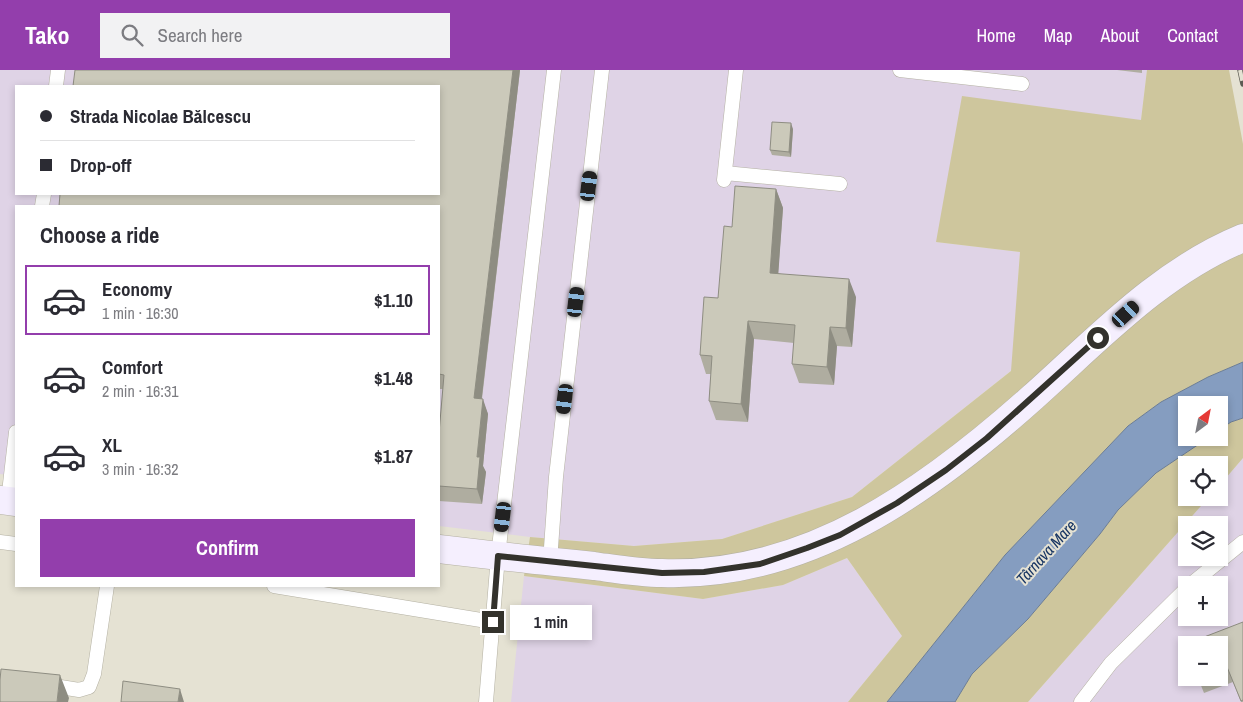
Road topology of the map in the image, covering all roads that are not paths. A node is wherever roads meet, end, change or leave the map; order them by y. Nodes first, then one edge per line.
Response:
1 (58, 70) edge
2 (554, 70) edge
3 (602, 70) edge
4 (736, 70) edge
5 (900, 70) edge
6 (1022, 84) dead end
7 (56, 85) edge
8 (840, 184) dead end
9 (1243, 238) edge
10 (15, 441) edge
11 (8, 501) edge
12 (0, 542) edge
13 (1243, 542) edge
14 (15, 544) edge
15 (440, 549) edge
16 (498, 556) junction
17 (550, 562) junction
18 (1201, 576) edge
19 (107, 587) edge
20 (280, 587) edge
21 (1178, 597) edge
22 (493, 622) junction
23 (35, 683) edge
24 (486, 702) edge
25 (1081, 702) edge

1 - 7 lane
2 - 16 lane
3 - 17 lane
4 - 8 lane
5 - 6 lane
9 - 17 main road
10 - 11 lane
12 - 14 lane
13 - 18 lane
15 - 16 main road
16 - 17 main road
16 - 22 lane
19 - 23 lane
20 - 22 lane
21 - 25 lane
22 - 24 lane

